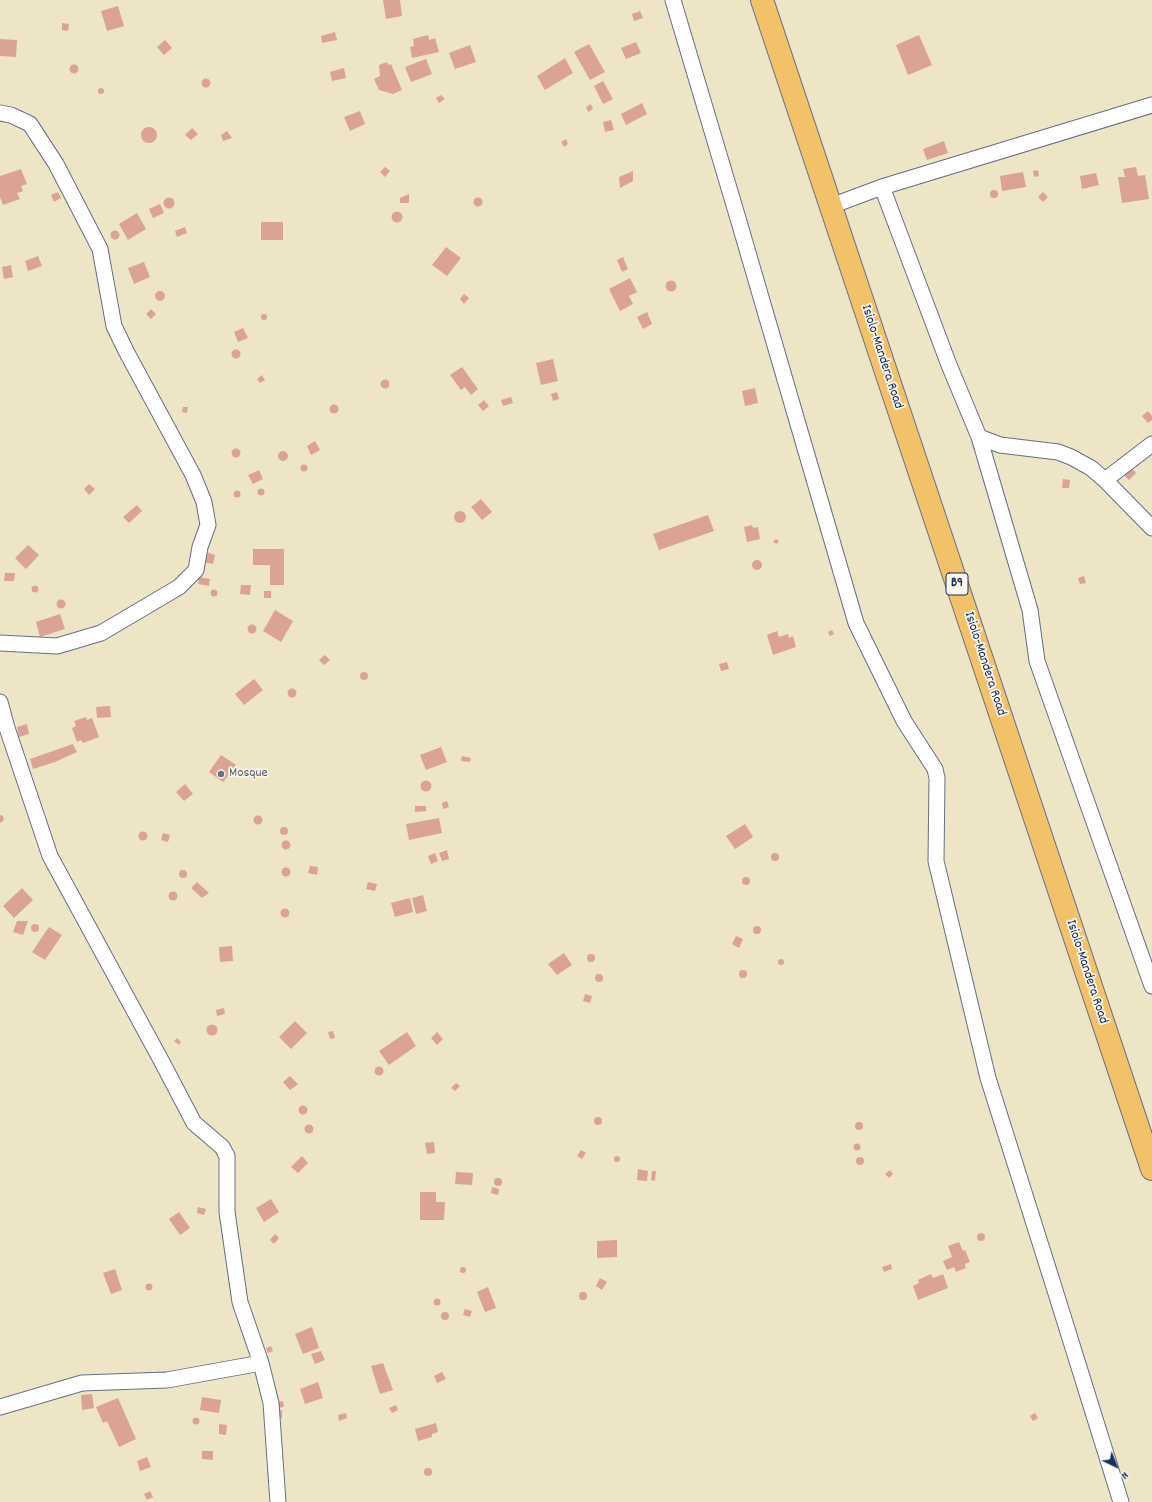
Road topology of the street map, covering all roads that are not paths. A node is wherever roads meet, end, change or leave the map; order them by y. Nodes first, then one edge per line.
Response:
1 (673, 0) edge
2 (762, 0) edge
3 (1152, 105) edge
4 (0, 113) edge
5 (1152, 115) edge
6 (1039, 140) junction
7 (882, 187) junction
8 (831, 206) junction
9 (979, 437) junction
10 (1152, 444) edge
11 (1105, 480) junction
12 (1152, 528) edge
13 (0, 644) edge
14 (0, 702) edge
15 (1152, 986) edge
16 (1152, 1169) edge
17 (261, 1363) junction
18 (0, 1407) edge
19 (278, 1502) edge
20 (1121, 1502) edge

1 - 20 street
2 - 8 highway, Isiolo-Mandera Road / B9
3 - 6 street
4 - 13 street
5 - 6 street
6 - 7 street
7 - 8 street
7 - 9 street
8 - 16 highway, Isiolo-Mandera Road / B9
9 - 11 street
9 - 15 street
10 - 11 street
11 - 12 street
14 - 17 street
17 - 18 street
17 - 19 street

